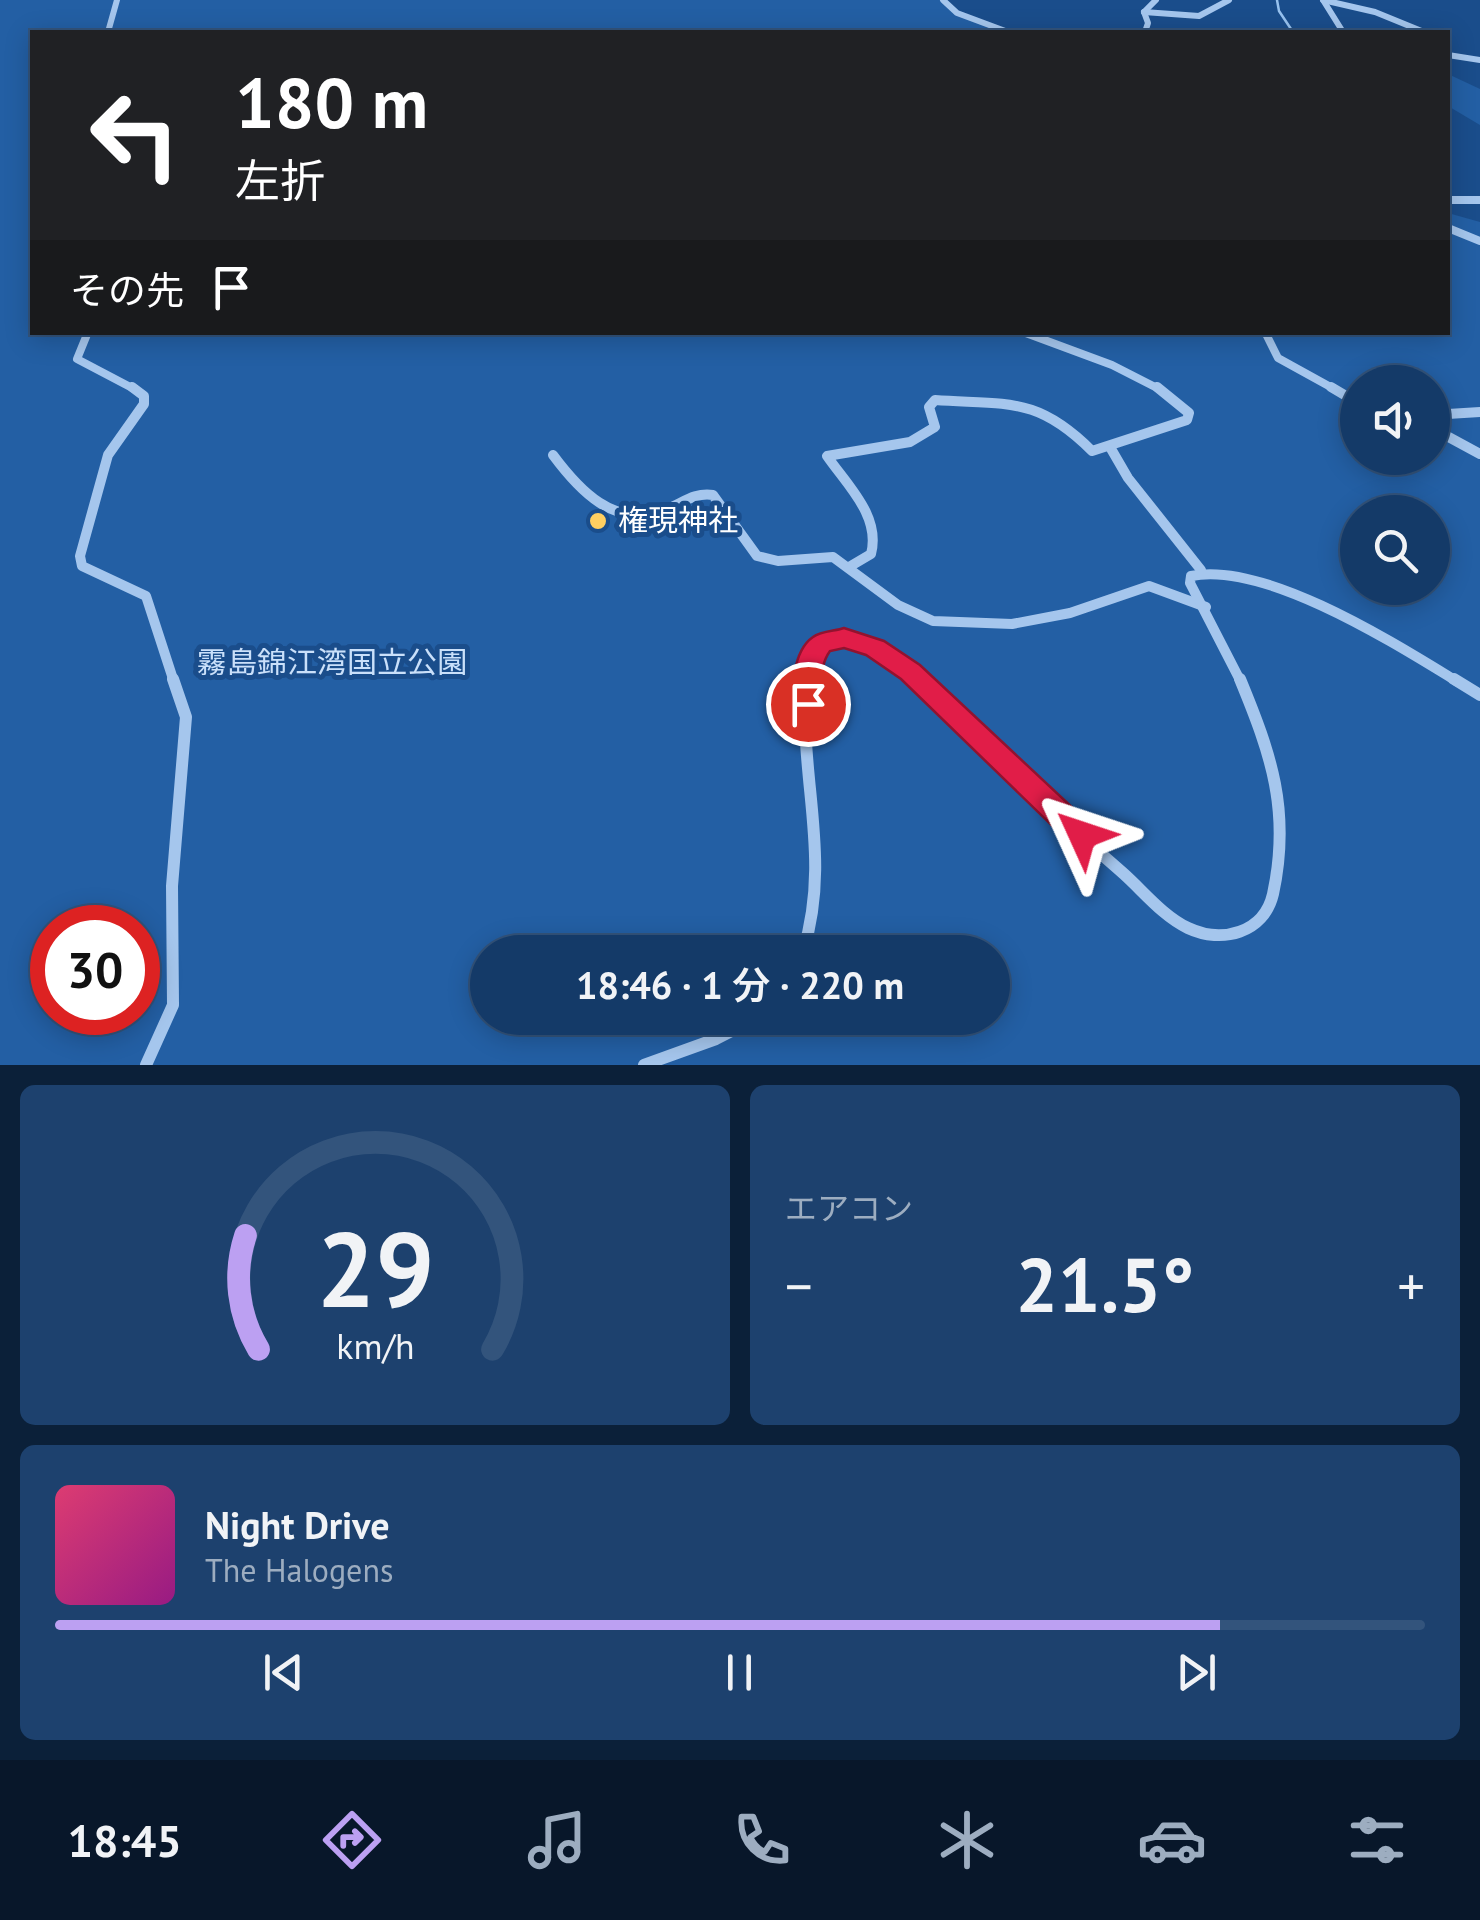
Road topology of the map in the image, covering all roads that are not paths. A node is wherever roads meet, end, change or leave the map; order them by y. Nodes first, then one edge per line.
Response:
1 (117, 0) edge
2 (943, 0) edge
3 (1156, 0) edge
4 (1229, 0) edge
5 (1144, 12) junction
6 (109, 30) edge
7 (1002, 30) edge
8 (1146, 30) edge
9 (1341, 30) edge
10 (1419, 30) edge
11 (1450, 53) edge
12 (1479, 61) edge
13 (1480, 200) edge
14 (1450, 201) edge
15 (1450, 229) edge
16 (1480, 241) edge
17 (87, 335) edge
18 (1031, 335) edge
19 (1266, 335) edge
20 (1340, 393) edge
21 (1480, 412) edge
22 (1450, 413) edge
23 (1450, 438) edge
24 (1110, 447) junction
25 (1480, 454) edge
26 (553, 455) dead end
27 (848, 567) junction
28 (1202, 570) junction
29 (1206, 608) junction
30 (1480, 695) edge
31 (808, 935) edge
32 (725, 1035) edge
33 (146, 1065) edge
34 (644, 1065) edge

1 - 6 street
2 - 7 street
3 - 5 street
4 - 5 street
5 - 8 street
9 - 10 street
11 - 12 street
13 - 14 street
15 - 16 street
17 - 33 street
18 - 24 street
19 - 20 street
21 - 22 street
23 - 25 street
24 - 27 street
24 - 28 street
26 - 27 street
27 - 29 street
28 - 29 street
28 - 30 street
29 - 31 street
32 - 34 street

